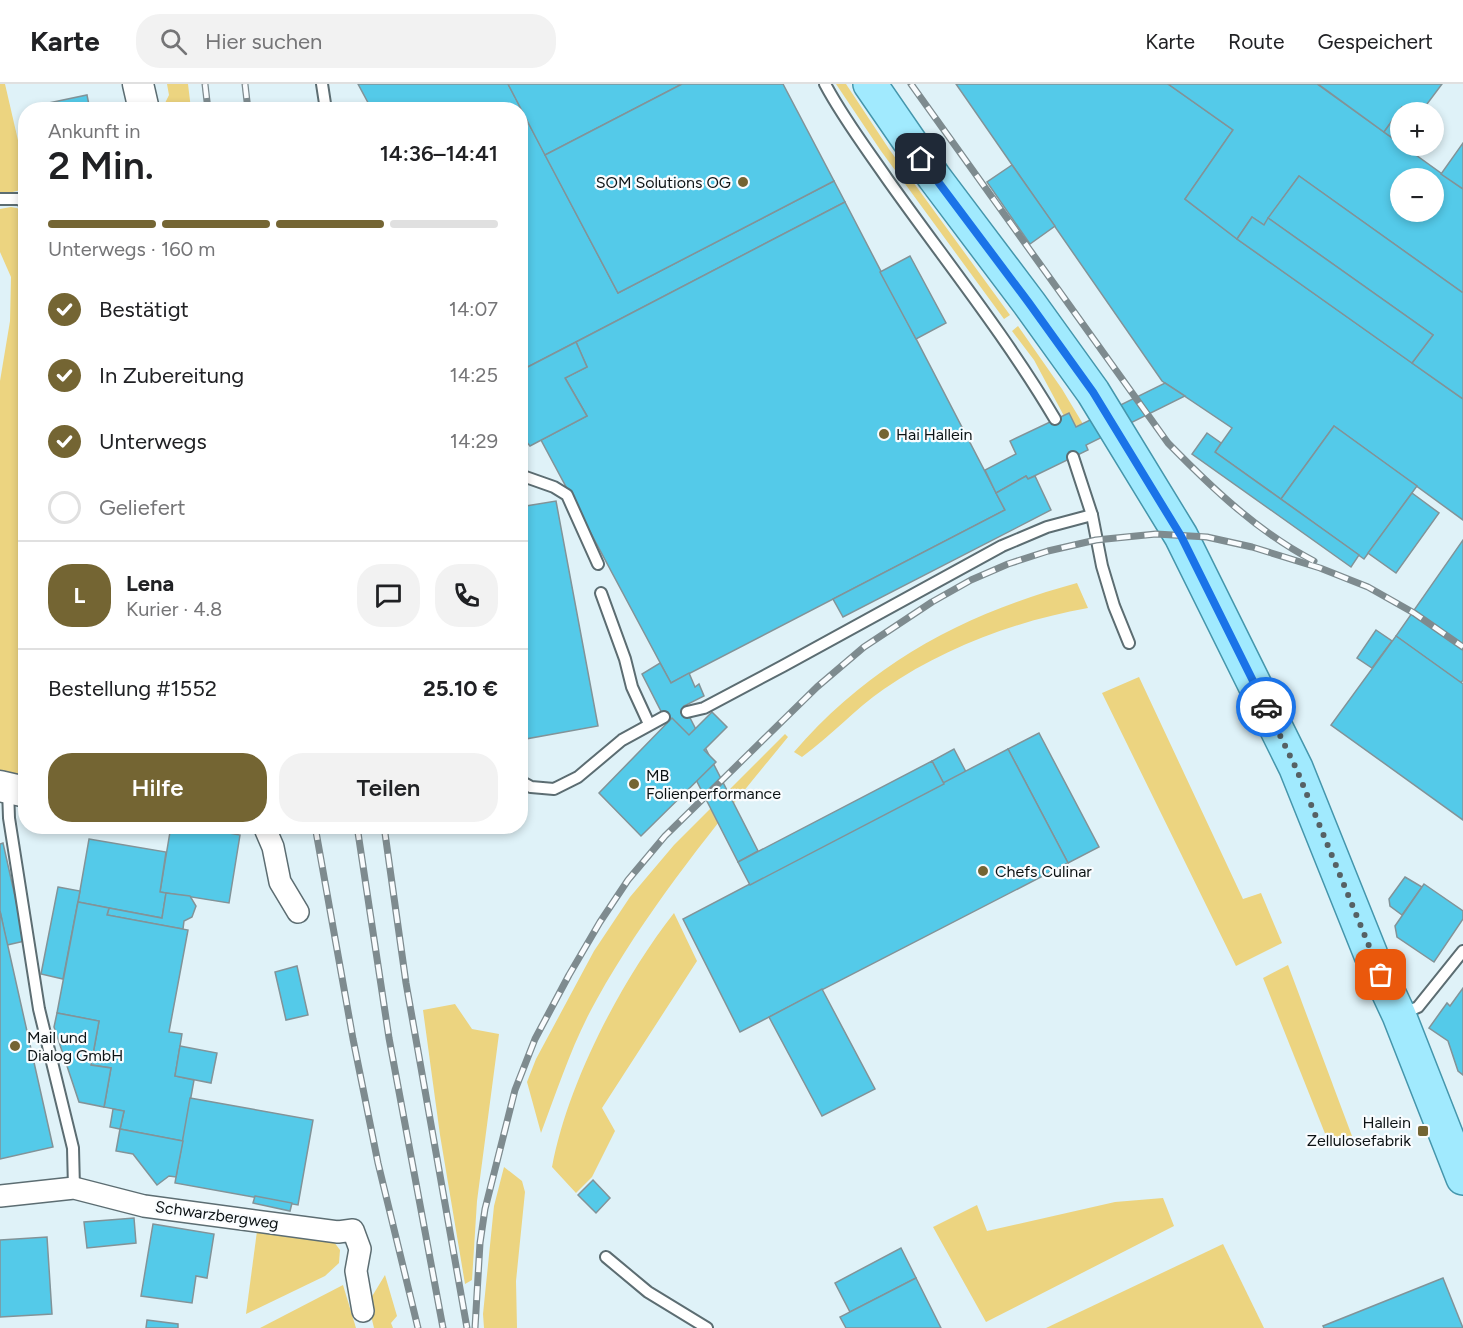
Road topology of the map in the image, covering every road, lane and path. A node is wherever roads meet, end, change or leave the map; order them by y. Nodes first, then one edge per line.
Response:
1 (138, 84) edge
2 (322, 84) edge
3 (825, 84) edge
4 (870, 84) edge
5 (142, 102) edge
6 (325, 102) edge
7 (0, 199) edge
8 (18, 199) edge
9 (1055, 420) dead end
10 (1073, 457) dead end
11 (528, 478) edge
12 (1092, 515) junction
13 (598, 564) dead end
14 (601, 593) dead end
15 (1129, 643) dead end
16 (687, 712) dead end
17 (664, 717) dead end
18 (650, 724) junction
19 (528, 785) edge
20 (11, 789) edge
21 (267, 834) edge
22 (298, 912) dead end
23 (1463, 951) edge
24 (1399, 1015) junction
25 (1463, 1178) edge
26 (74, 1188) junction
27 (0, 1196) edge
28 (606, 1257) dead end
29 (363, 1311) dead end
30 (707, 1328) edge

1 - 5 street
2 - 6 lane
3 - 9 lane
4 - 24 main road
7 - 8 lane
10 - 12 lane
11 - 13 lane
12 - 15 lane
12 - 16 lane
14 - 18 lane
17 - 18 lane
18 - 19 lane
20 - 26 lane
21 - 22 street
23 - 24 lane
24 - 25 main road
26 - 27 street, Schwarzbergweg
26 - 29 street, Schwarzbergweg
28 - 30 lane

